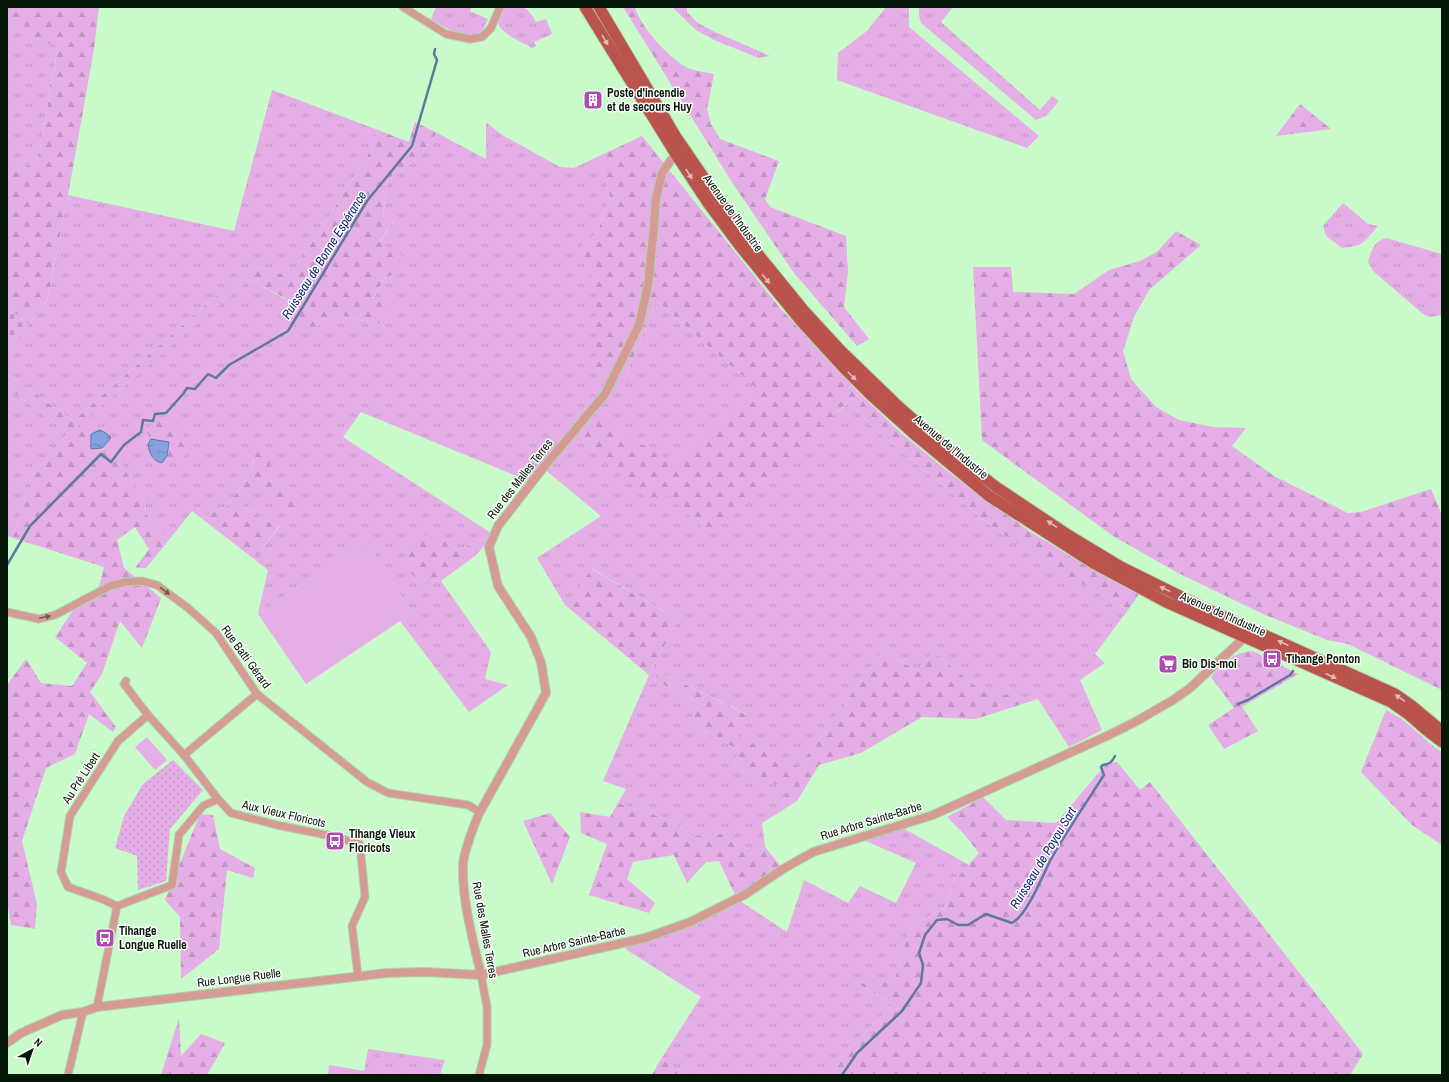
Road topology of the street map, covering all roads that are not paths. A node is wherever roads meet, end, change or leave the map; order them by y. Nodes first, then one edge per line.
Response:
1 (403, 7) edge
2 (500, 7) edge
3 (585, 7) edge
4 (599, 7) edge
5 (676, 137) junction
6 (677, 156) junction
7 (695, 163) junction
8 (7, 612) edge
9 (1259, 633) junction
10 (1244, 638) junction
11 (126, 681) dead end
12 (257, 694) junction
13 (148, 715) junction
14 (1442, 731) edge
15 (1442, 742) edge
16 (184, 755) junction
17 (218, 799) junction
18 (480, 812) junction
19 (117, 906) junction
20 (481, 975) junction
21 (358, 976) junction
22 (97, 1007) junction
23 (83, 1012) junction
24 (7, 1043) edge
25 (68, 1075) edge
26 (480, 1075) edge

1 - 2 street
3 -> 6 main road, Avenue de l'Industrie
4 - 5 main road, Avenue de l'Industrie
5 - 6 street
5 - 7 main road, Avenue de l'Industrie
6 - 7 street
6 -> 10 main road, Avenue de l'Industrie
6 - 18 street, Rue des Malles Terres
9 -> 7 main road, Avenue de l'Industrie
8 -> 12 street, Rue Batti Gérard
9 - 10 street
14 -> 9 main road, Avenue de l'Industrie
10 -> 15 main road, Avenue de l'Industrie
10 - 20 street, Rue Arbre Sainte-Barbe
11 - 13 street
12 - 16 street
12 - 18 street, Rue Batti Gérard
13 - 16 street
13 - 19 street, Au Pré Libert
16 - 17 street
17 - 19 street
17 - 21 street, Aux Vieux Floricots
18 - 20 street, Rue des Malles Terres
19 - 22 street
20 - 21 street, Rue Longue Ruelle
20 - 26 street, Rue des Malles Terres
21 - 22 street, Rue Longue Ruelle
22 - 23 street, Rue Longue Ruelle
23 - 24 street, Rue Longue Ruelle
23 - 25 street

